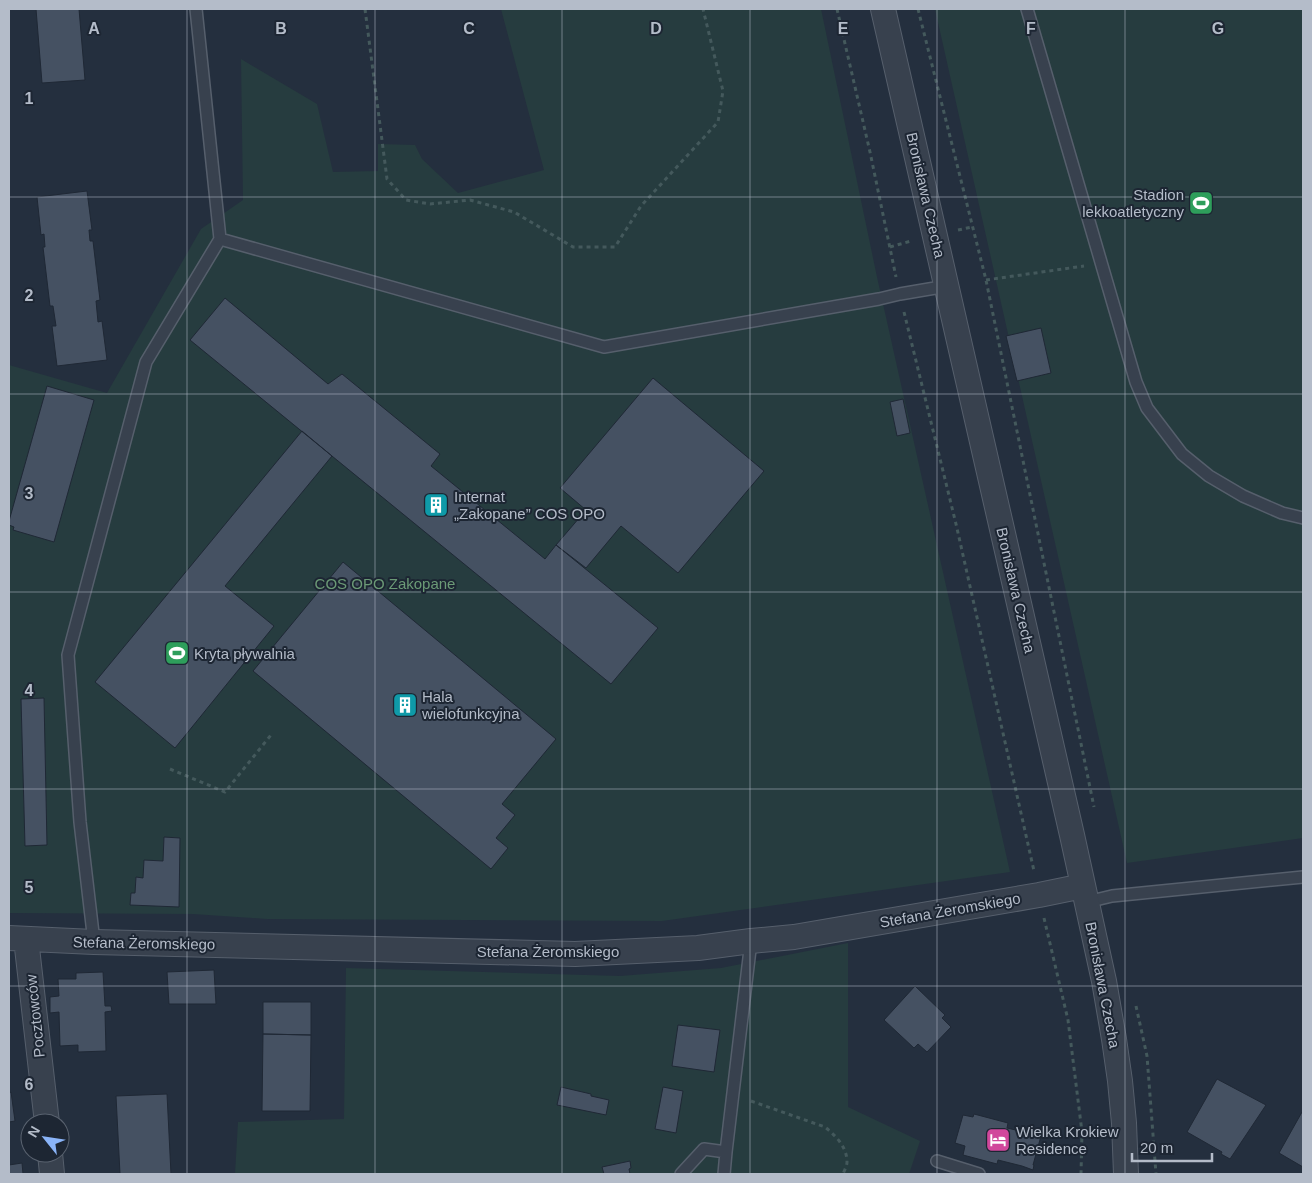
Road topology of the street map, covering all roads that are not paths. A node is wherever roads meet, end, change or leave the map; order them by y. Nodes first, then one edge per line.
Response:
1 (196, 9) edge
2 (883, 9) edge
3 (1027, 9) edge
4 (220, 239) junction
5 (947, 286) junction
6 (1303, 518) edge
7 (1303, 877) edge
8 (1085, 894) junction
9 (17, 939) edge
10 (751, 941) junction
11 (94, 942) junction
12 (45, 1113) edge
13 (726, 1152) junction
14 (936, 1161) dead end
15 (681, 1174) edge
16 (724, 1174) edge
17 (979, 1174) edge
18 (1126, 1174) edge

1 - 4 lane
2 - 5 street, Bronisława Czecha
3 - 6 lane
4 - 5 lane
4 - 11 lane
5 - 8 street, Bronisława Czecha
7 - 8 lane
8 - 10 street, Stefana Żeromskiego
8 - 18 street, Bronisława Czecha
9 - 11 street, Stefana Żeromskiego
9 - 12 street, Pocztowców
10 - 11 street, Stefana Żeromskiego
10 - 13 lane
13 - 15 lane
13 - 16 lane
14 - 17 lane

